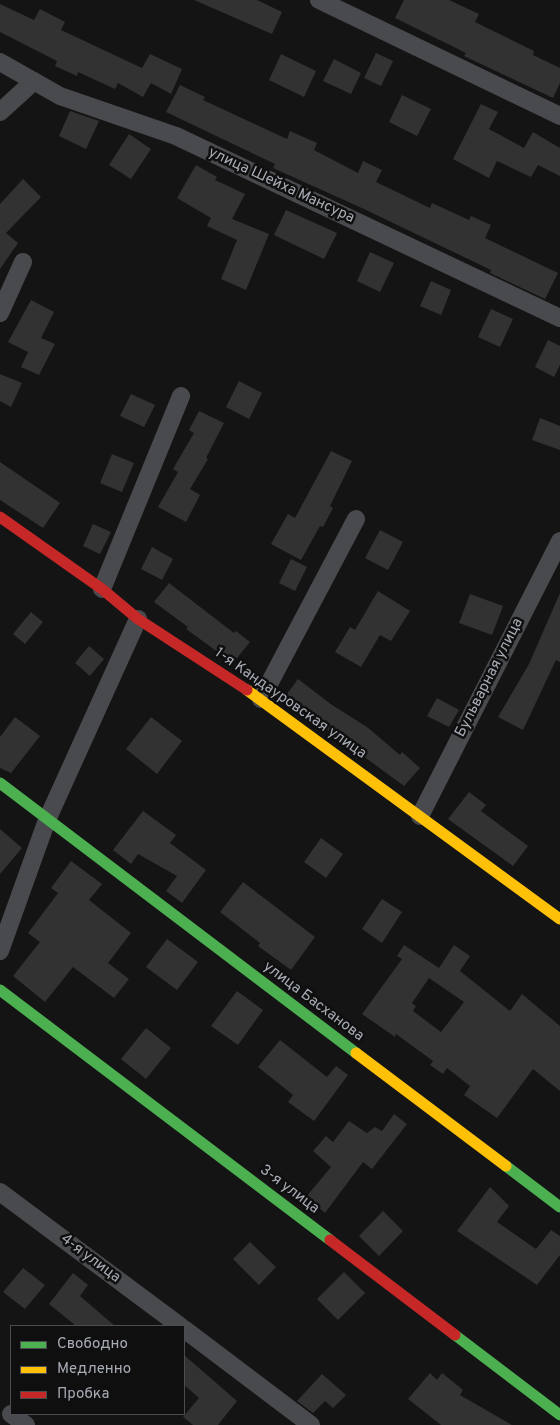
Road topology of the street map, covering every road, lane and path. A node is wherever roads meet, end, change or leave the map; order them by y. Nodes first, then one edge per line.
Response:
1 (319, 0) edge
2 (0, 62) edge
3 (34, 81) junction
4 (0, 112) edge
5 (560, 116) edge
6 (23, 262) dead end
7 (0, 313) edge
8 (560, 318) edge
9 (181, 396) dead end
10 (0, 517) edge
11 (356, 518) dead end
12 (560, 541) edge
13 (102, 589) junction
14 (138, 619) junction
15 (261, 699) junction
16 (0, 783) edge
17 (420, 816) junction
18 (47, 820) junction
19 (560, 919) edge
20 (0, 951) edge
21 (0, 990) edge
22 (0, 1192) edge
23 (560, 1207) edge
24 (179, 1325) edge
25 (185, 1330) edge
26 (0, 1405) edge
27 (10, 1413) edge
28 (12, 1415) edge
29 (560, 1415) edge
30 (26, 1425) edge
31 (311, 1425) edge

1 - 5 street
2 - 3 street, улица Шейха Мансура
3 - 4 street
3 - 8 street, улица Шейха Мансура
6 - 7 street
9 - 13 street
10 - 13 street, 1-я Кандауровская улица
11 - 15 street
12 - 17 street, Бульварная улица
13 - 14 street, 1-я Кандауровская улица
14 - 15 street, 1-я Кандауровская улица
14 - 18 street
15 - 17 street, 1-я Кандауровская улица
16 - 18 street, улица Басханова
17 - 19 street, 1-я Кандауровская улица
18 - 20 street
18 - 23 street, улица Басханова
21 - 29 street, 3-я улица
22 - 24 street, 4-я улица
25 - 31 street
26 - 27 street
28 - 30 street

